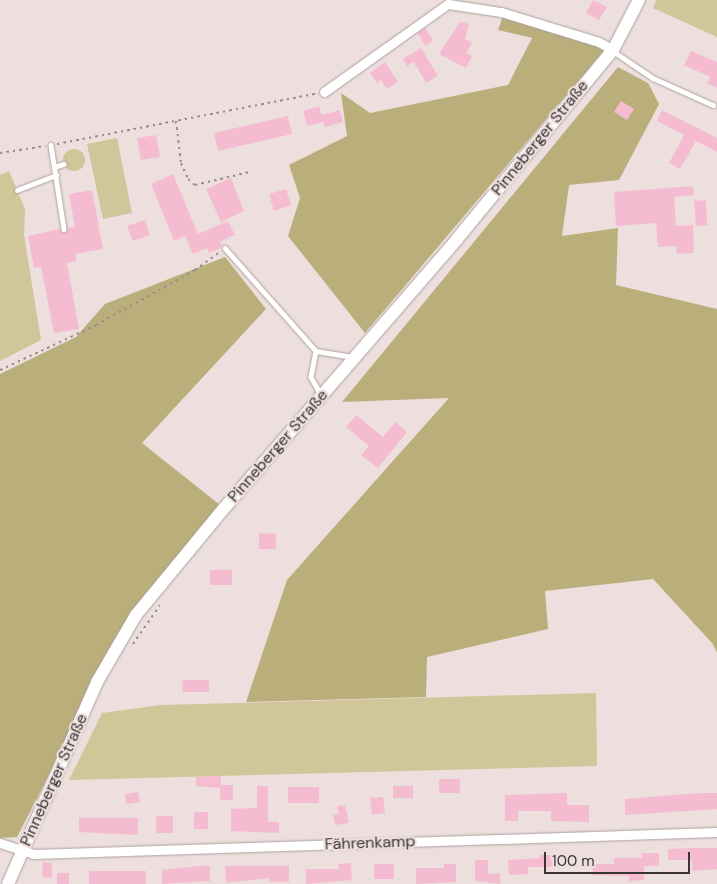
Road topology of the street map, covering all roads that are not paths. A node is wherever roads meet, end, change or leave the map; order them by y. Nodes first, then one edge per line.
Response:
1 (639, 0) edge
2 (612, 50) junction
3 (324, 92) road end
4 (713, 105) dead end
5 (51, 145) road end
6 (64, 164) dead end
7 (54, 167) junction
8 (56, 175) junction
9 (17, 190) dead end
10 (64, 229) dead end
11 (225, 248) road end
12 (316, 352) junction
13 (356, 358) junction
14 (322, 395) junction
15 (717, 832) edge
16 (0, 843) edge
17 (24, 849) junction
18 (8, 884) edge

1 - 2 main road, Pinneberger Straße
2 - 3 street
2 - 4 lane
2 - 13 main road, Pinneberger Straße
5 - 7 lane
6 - 7 lane
7 - 8 lane
8 - 9 lane
8 - 10 lane
11 - 12 lane
12 - 13 lane
12 - 14 lane
13 - 14 main road, Pinneberger Straße
14 - 17 main road, Pinneberger Straße
15 - 17 street, Fährenkamp
16 - 17 street, Fährenkamp
17 - 18 main road, Pinneberger Straße

